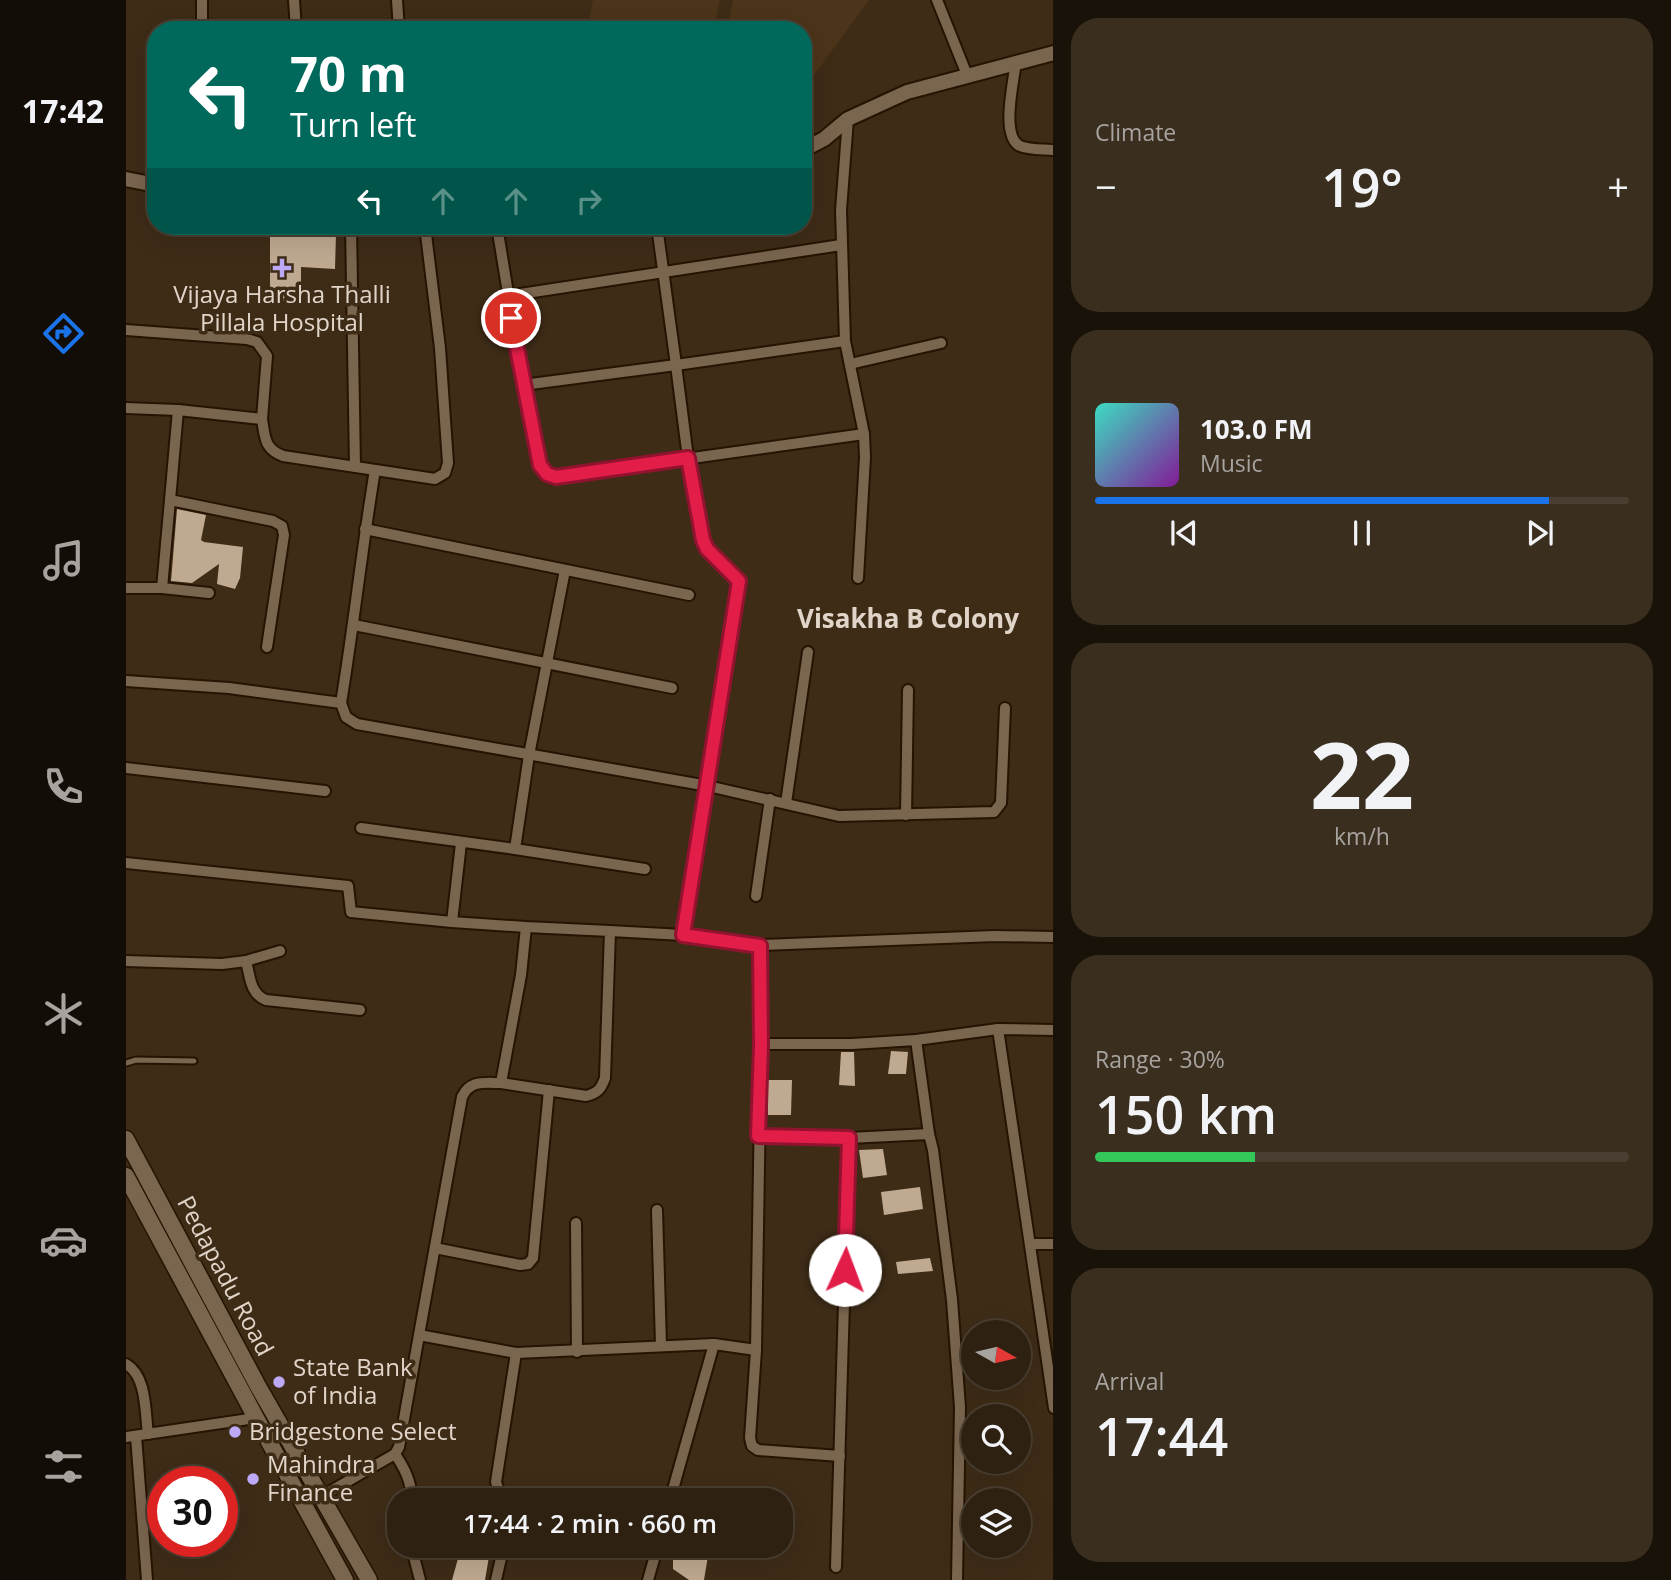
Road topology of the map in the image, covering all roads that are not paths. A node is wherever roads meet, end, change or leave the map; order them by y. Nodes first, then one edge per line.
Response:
1 (202, 0) edge
2 (295, 0) edge
3 (397, 0) edge
4 (937, 0) edge
5 (202, 21) edge
6 (296, 21) edge
7 (398, 21) edge
8 (1053, 52) edge
9 (1016, 61) junction
10 (967, 75) junction
11 (848, 119) junction
12 (812, 145) edge
13 (1053, 150) edge
14 (126, 179) edge
15 (147, 183) edge
16 (351, 235) edge
17 (426, 235) edge
18 (498, 235) edge
19 (658, 235) edge
20 (841, 246) junction
21 (663, 274) junction
22 (507, 296) junction
23 (126, 330) edge
24 (845, 341) junction
25 (941, 343) dead end
26 (850, 364) junction
27 (676, 365) junction
28 (523, 385) junction
29 (126, 408) edge
30 (178, 410) junction
31 (262, 419) junction
32 (864, 434) junction
33 (688, 458) junction
34 (355, 467) junction
35 (375, 470) junction
36 (170, 500) junction
37 (365, 528) junction
38 (565, 570) junction
39 (858, 578) dead end
40 (126, 588) edge
41 (162, 588) junction
42 (209, 593) dead end
43 (689, 595) dead end
44 (354, 625) junction
45 (267, 647) dead end
46 (808, 652) dead end
47 (548, 662) junction
48 (126, 681) edge
49 (672, 688) dead end
50 (908, 690) dead end
51 (341, 703) junction
52 (1005, 708) dead end
53 (529, 755) junction
54 (126, 768) edge
55 (708, 786) junction
56 (325, 791) dead end
57 (770, 799) junction
58 (786, 803) junction
59 (906, 815) junction
60 (361, 828) dead end
61 (461, 843) junction
62 (515, 849) junction
63 (126, 863) edge
64 (645, 869) dead end
65 (756, 897) dead end
66 (452, 922) junction
67 (526, 927) junction
68 (610, 931) junction
69 (683, 935) junction
70 (1053, 937) edge
71 (760, 946) junction
72 (280, 951) dead end
73 (126, 961) edge
74 (246, 961) junction
75 (360, 1010) dead end
76 (998, 1029) junction
77 (1053, 1030) edge
78 (916, 1040) junction
79 (761, 1045) junction
80 (194, 1062) dead end
81 (126, 1063) edge
82 (500, 1083) junction
83 (549, 1090) junction
84 (929, 1133) junction
85 (758, 1136) junction
86 (849, 1138) junction
87 (126, 1139) edge
88 (129, 1187) edge
89 (657, 1210) dead end
90 (576, 1223) dead end
91 (1030, 1244) junction
92 (1053, 1244) edge
93 (435, 1248) junction
94 (419, 1335) junction
95 (714, 1344) junction
96 (661, 1345) junction
97 (756, 1350) junction
98 (577, 1352) junction
99 (516, 1353) junction
100 (126, 1364) edge
101 (1053, 1408) edge
102 (256, 1418) junction
103 (137, 1436) edge
104 (394, 1454) junction
105 (840, 1456) junction
106 (411, 1488) edge
107 (498, 1488) edge
108 (673, 1488) edge
109 (322, 1496) junction
110 (414, 1558) edge
111 (500, 1558) edge
112 (654, 1558) edge
113 (836, 1567) dead end
114 (147, 1580) edge
115 (345, 1580) edge
116 (369, 1580) edge
117 (420, 1580) edge
118 (496, 1580) edge
119 (648, 1580) edge
120 (957, 1580) edge

1 - 5 street
2 - 6 street
3 - 7 street
4 - 10 street
8 - 9 street
9 - 10 street
9 - 13 street
10 - 11 street
11 - 12 street
11 - 20 street
14 - 15 street
16 - 34 street
17 - 35 street
18 - 22 street
19 - 21 street
20 - 21 street
20 - 24 street
21 - 22 street
21 - 27 street
22 - 28 street
23 - 31 street
24 - 26 street
24 - 27 street
25 - 26 street
26 - 32 street
27 - 28 street
27 - 33 street
28 - 33 street
29 - 30 street
30 - 31 street
30 - 36 street
31 - 34 street
32 - 33 street
32 - 39 street
33 - 55 street
34 - 35 street
35 - 37 street
36 - 41 street
36 - 45 street
37 - 38 street
37 - 44 street
38 - 43 street
38 - 47 street
40 - 41 street
41 - 42 street
44 - 47 street
44 - 51 street
46 - 58 street
47 - 49 street
47 - 53 street
48 - 51 street
50 - 59 street
51 - 53 street
52 - 59 street
53 - 55 street
53 - 62 street
54 - 56 street
55 - 57 street
55 - 69 street
57 - 58 street
57 - 65 street
58 - 59 street
60 - 61 street
61 - 62 street
61 - 66 street
62 - 64 street
63 - 66 street
66 - 67 street
67 - 68 street
67 - 82 street
68 - 69 street
68 - 83 street
69 - 71 street
70 - 71 street
71 - 79 street
72 - 74 street
73 - 74 street
74 - 75 street
76 - 77 street
76 - 78 street
76 - 91 street
78 - 79 street
78 - 84 street
79 - 85 street
80 - 81 lane
82 - 83 street
82 - 93 street
83 - 93 street
84 - 86 street
84 - 120 street
85 - 86 street
85 - 97 street
86 - 105 street
87 - 109 main road, Pedapadu Road
88 - 102 main road, Pedapadu Road
89 - 96 street
90 - 98 street
91 - 92 street
91 - 101 street
93 - 94 street
94 - 99 street
94 - 104 street
95 - 96 street
95 - 97 street
95 - 108 street
96 - 98 street
97 - 105 street
98 - 99 street
99 - 107 street
100 - 103 street
102 - 103 street
102 - 115 main road, Pedapadu Road
103 - 114 street
104 - 106 street
104 - 109 street
105 - 113 street
109 - 116 main road, Pedapadu Road
110 - 117 street
111 - 118 street
112 - 119 street

